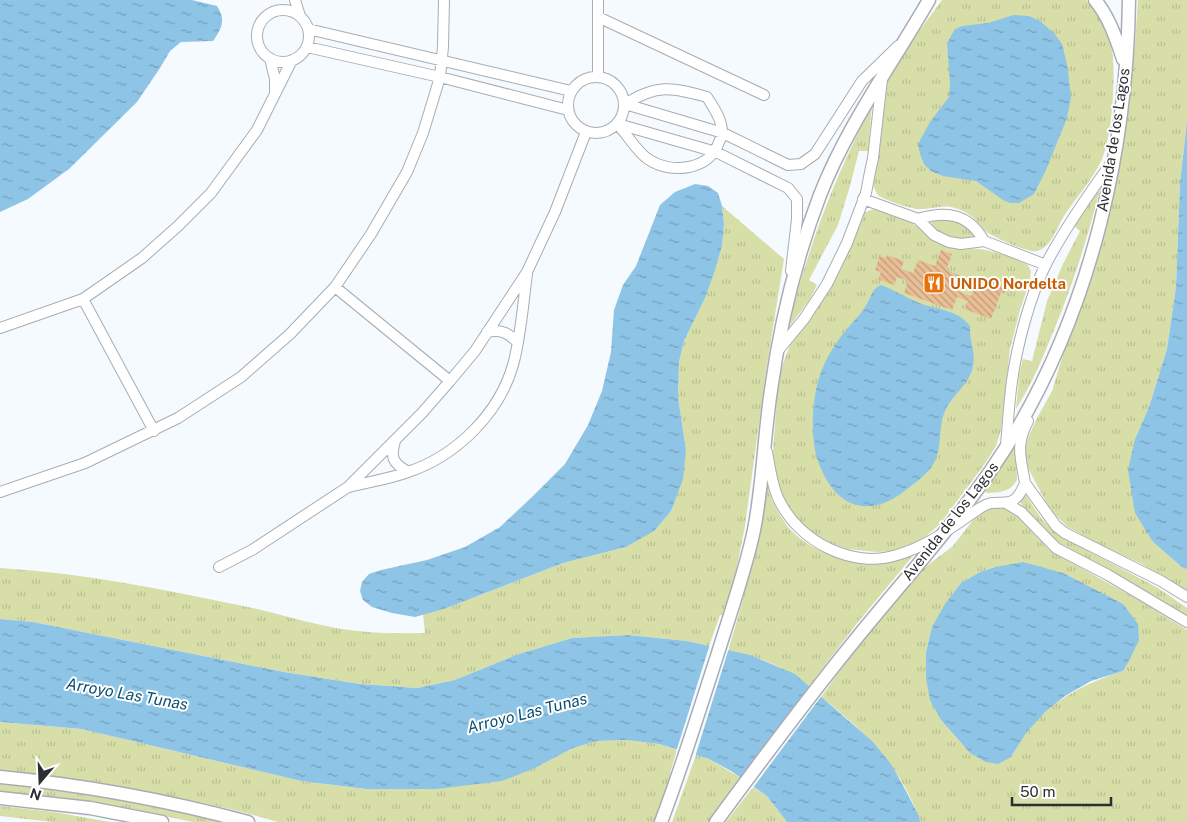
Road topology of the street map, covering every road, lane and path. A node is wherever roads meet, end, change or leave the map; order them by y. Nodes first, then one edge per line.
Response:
1 (282, 0) edge
2 (295, 0) edge
3 (444, 0) edge
4 (598, 0) edge
5 (934, 0) edge
6 (1095, 0) edge
7 (1129, 0) edge
8 (926, 5) edge
9 (274, 12) junction
10 (300, 16) junction
11 (598, 17) junction
12 (308, 30) junction
13 (904, 40) junction
14 (307, 47) junction
15 (270, 58) junction
16 (292, 60) junction
17 (442, 61) junction
18 (1125, 63) junction
19 (440, 77) junction
20 (598, 77) junction
21 (882, 78) junction
22 (572, 91) junction
23 (764, 95) dead end
24 (275, 96) junction
25 (625, 104) junction
26 (568, 110) junction
27 (618, 124) junction
28 (586, 132) junction
29 (723, 132) junction
30 (716, 152) junction
31 (1113, 162) junction
32 (863, 199) junction
33 (918, 219) junction
34 (984, 242) junction
35 (1046, 265) junction
36 (527, 272) junction
37 (335, 287) junction
38 (788, 297) junction
39 (83, 299) junction
40 (0, 328) edge
41 (487, 332) junction
42 (518, 343) junction
43 (1056, 352) junction
44 (776, 354) junction
45 (450, 381) junction
46 (154, 431) junction
47 (395, 441) junction
48 (766, 444) junction
49 (1006, 446) junction
50 (408, 472) junction
51 (1025, 483) junction
52 (348, 487) junction
53 (0, 492) edge
54 (1006, 504) junction
55 (941, 536) junction
56 (219, 567) dead end
57 (1187, 597) edge
58 (1187, 622) edge
59 (0, 777) edge
60 (0, 798) edge
61 (162, 822) edge
62 (248, 822) edge
63 (661, 822) edge
64 (716, 822) edge

1 - 9 street
2 - 10 street
3 - 17 street
4 - 11 street
5 - 8 street
6 - 18 street
7 - 18 street, Avenida de los Lagos
8 - 13 street
9 - 10 street
9 - 15 street
10 - 12 street
11 - 20 street
11 - 23 street
12 - 14 street
12 - 17 street
13 - 21 street
13 - 29 street
14 - 16 street
14 - 19 street
15 - 16 street
15 - 24 street
16 - 24 street
17 - 19 street
17 - 22 street
18 - 31 street, Avenida de los Lagos
19 - 26 street
19 - 37 street
20 - 22 street
20 - 25 street
21 - 32 street
21 - 38 street
22 - 26 street
24 - 39 street
25 - 27 street
25 - 29 street
25 - 29 street
26 - 28 street
27 - 28 street
27 - 30 street
27 - 30 street
28 - 36 street
29 - 30 street
30 - 38 street
31 - 35 street
31 - 43 street, Avenida de los Lagos
32 - 33 street
32 - 44 street
33 - 34 street
33 - 34 street
34 - 35 street
35 - 49 street
36 - 41 street
36 - 42 street
37 - 45 street
37 - 46 street
38 - 44 street
39 - 40 street
39 - 46 street
41 - 42 street
41 - 45 street
42 - 50 street
43 - 49 street, Avenida de los Lagos
43 - 51 street
44 - 48 street
45 - 47 street
46 - 53 street
47 - 50 street
47 - 52 street
48 - 55 street
48 - 63 street
49 - 55 street, Avenida de los Lagos
50 - 52 street
51 - 54 street
51 - 57 street
52 - 56 street
54 - 55 street
54 - 58 street
55 - 64 street, Avenida de los Lagos
59 - 62 street
60 - 61 street

